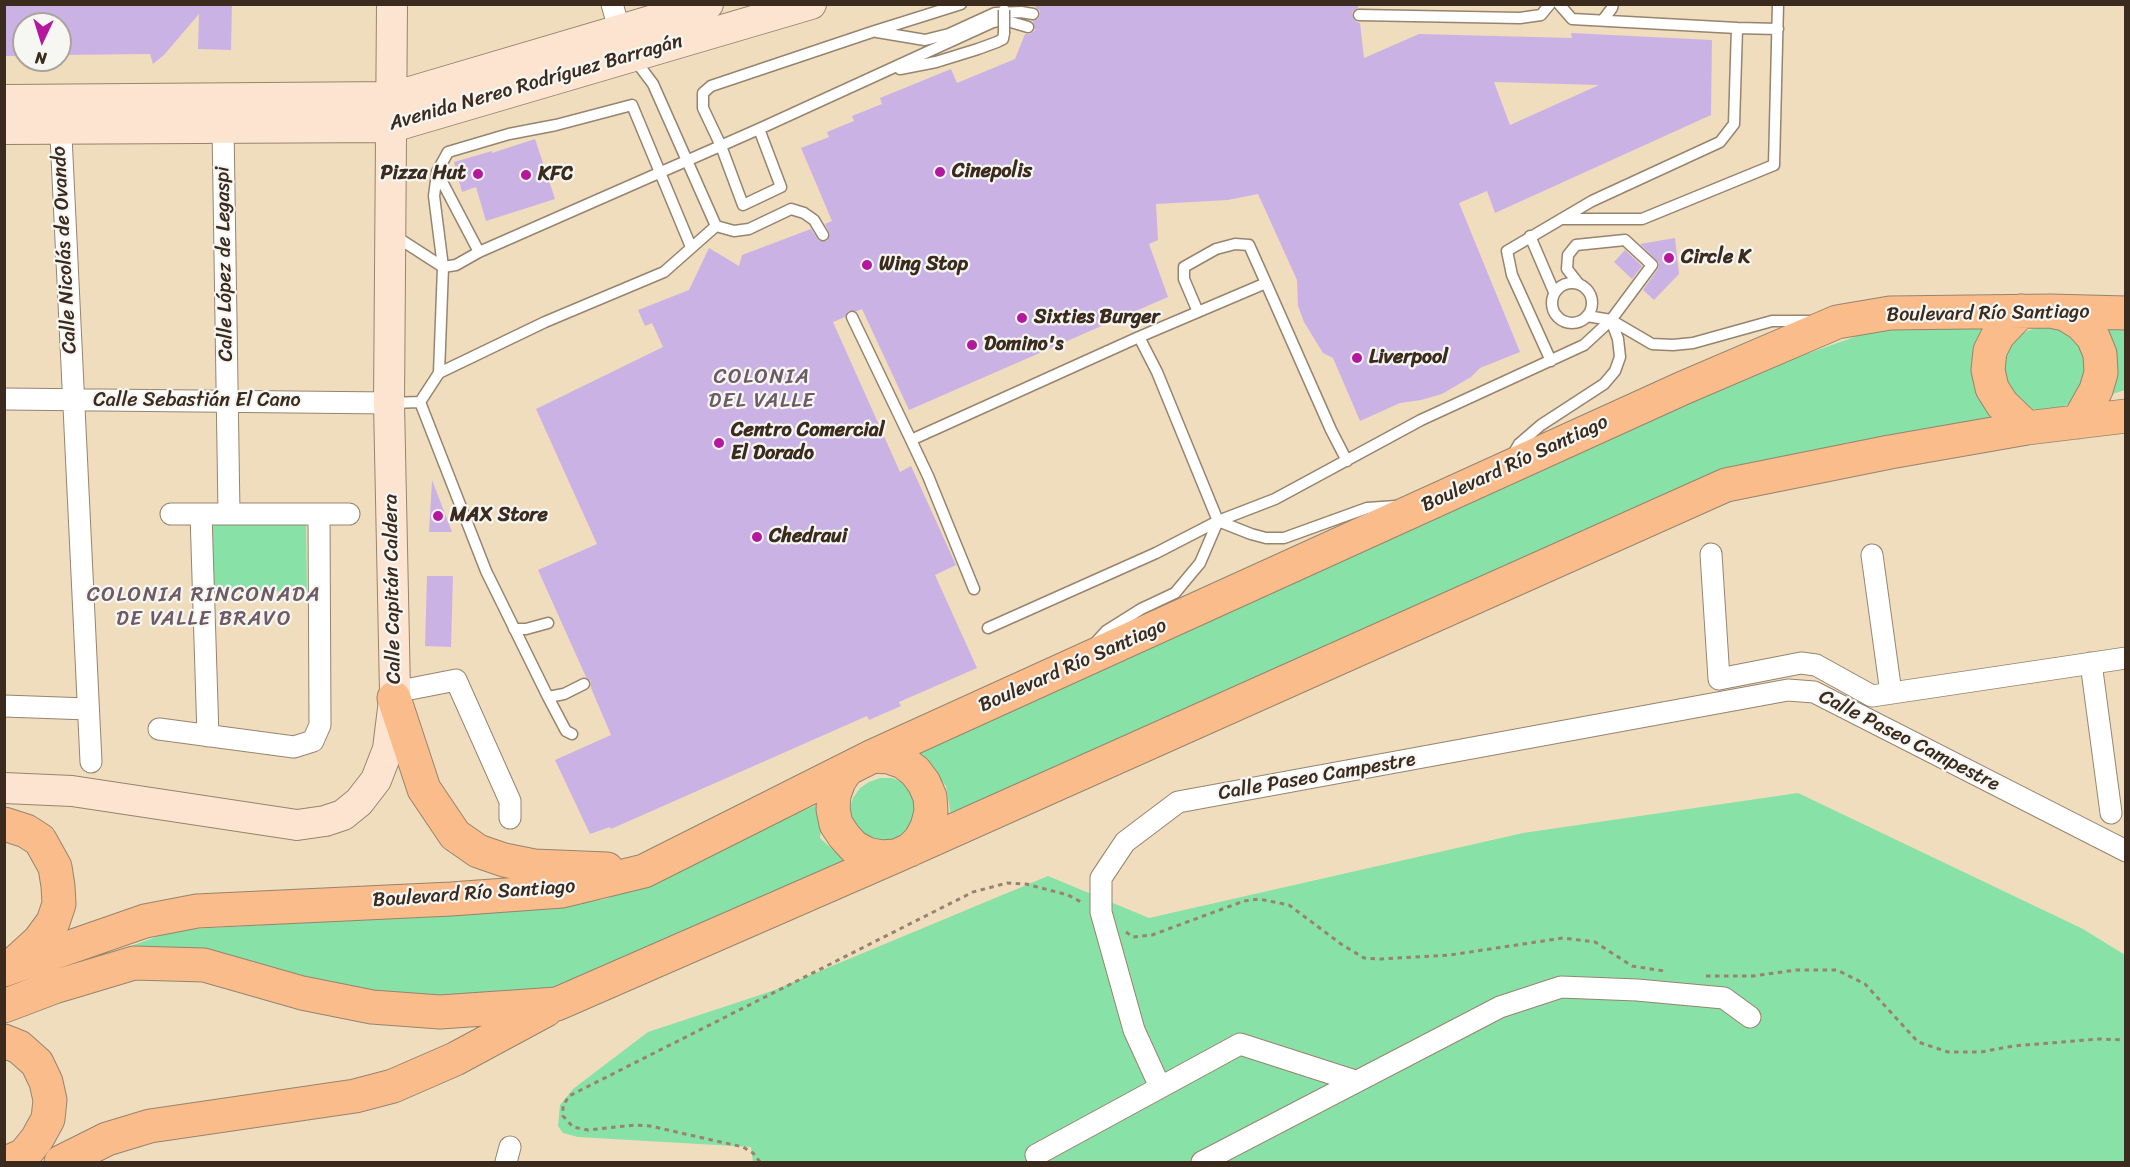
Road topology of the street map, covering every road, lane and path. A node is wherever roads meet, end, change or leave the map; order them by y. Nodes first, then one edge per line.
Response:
1 (392, 4) edge
2 (708, 4) edge
3 (811, 4) edge
4 (961, 4) edge
5 (1550, 4) edge
6 (1559, 4) edge
7 (1613, 4) edge
8 (1778, 4) edge
9 (1004, 7) edge
10 (1033, 14) dead end
11 (1359, 15) dead end
12 (1604, 20) junction
13 (1028, 27) dead end
14 (1737, 28) junction
15 (1778, 29) junction
16 (622, 30) edge
17 (872, 32) junction
18 (882, 73) junction
19 (393, 97) junction
20 (60, 99) junction
21 (4, 100) edge
22 (223, 127) junction
23 (392, 127) junction
24 (4, 129) edge
25 (60, 129) junction
26 (759, 129) junction
27 (722, 146) junction
28 (687, 161) junction
29 (437, 172) junction
30 (660, 172) junction
31 (1560, 219) junction
32 (716, 226) junction
33 (389, 233) junction
34 (823, 235) dead end
35 (1530, 236) junction
36 (691, 247) junction
37 (479, 252) junction
38 (443, 267) junction
39 (1266, 283) junction
40 (1578, 284) junction
41 (1554, 292) junction
42 (2126, 292) edge
43 (2036, 311) junction
44 (1198, 312) junction
45 (2126, 313) edge
46 (1587, 316) junction
47 (852, 317) dead end
48 (1611, 320) junction
49 (1837, 322) junction
50 (1139, 337) junction
51 (1551, 361) junction
52 (440, 373) junction
53 (4, 399) edge
54 (72, 400) junction
55 (228, 401) junction
56 (420, 402) junction
57 (389, 403) junction
58 (2126, 416) edge
59 (2078, 422) junction
60 (2027, 428) junction
61 (911, 441) junction
62 (1347, 460) junction
63 (1504, 470) junction
64 (1429, 504) junction
65 (230, 513) junction
66 (171, 514) dead end
67 (201, 514) junction
68 (319, 514) junction
69 (349, 514) dead end
70 (1218, 521) junction
71 (1711, 554) dead end
72 (1872, 555) dead end
73 (974, 590) dead end
74 (548, 623) dead end
75 (988, 628) dead end
76 (514, 629) junction
77 (2126, 658) edge
78 (2091, 663) junction
79 (1074, 666) junction
80 (585, 684) dead end
81 (1891, 693) junction
82 (395, 695) junction
83 (548, 697) junction
84 (4, 706) edge
85 (88, 709) junction
86 (159, 729) dead end
87 (572, 734) dead end
88 (208, 736) junction
89 (91, 762) dead end
90 (860, 762) junction
91 (4, 788) edge
92 (2111, 813) dead end
93 (510, 818) dead end
94 (4, 824) edge
95 (2126, 851) edge
96 (903, 853) junction
97 (644, 871) junction
98 (1101, 912) junction
99 (7, 969) edge
100 (1673, 972) dead end
101 (1704, 976) dead end
102 (557, 1004) junction
103 (4, 1006) edge
104 (1750, 1017) dead end
105 (2126, 1040) edge
106 (4, 1041) edge
107 (1355, 1081) junction
108 (1160, 1087) junction
109 (1036, 1155) dead end
110 (8, 1162) edge
111 (61, 1162) edge
112 (760, 1162) edge
113 (1202, 1162) edge

1 - 19 street, Calle Capitán Caldera
2 - 16 street, Avenida Nereo Rodríguez Barragán
3 - 16 street, Avenida Nereo Rodríguez Barragán
4 - 17 lane
5 - 11 lane
6 - 12 lane
7 - 12 lane
8 - 15 lane
9 - 18 lane, bridge
10 - 17 lane
12 - 14 lane
13 - 18 lane
14 - 15 lane
14 - 31 lane
15 - 31 lane
16 - 19 street, Avenida Nereo Rodríguez Barragán
16 - 23 street, Avenida Nereo Rodríguez Barragán
16 - 28 lane
17 - 27 lane
18 - 26 lane
19 - 20 street, Avenida Nereo Rodríguez Barragán
19 - 23 street, Calle Capitán Caldera
20 - 21 street, Avenida Nereo Rodríguez Barragán
20 - 25 street, Calle Nicolás de Ovando
22 - 23 street, Avenida Nereo Rodríguez Barragán
22 - 25 street, Avenida Nereo Rodríguez Barragán
22 - 55 street, Calle López de Legaspi
23 - 33 street, Calle Capitán Caldera
24 - 25 street, Avenida Nereo Rodríguez Barragán
25 - 54 street, Calle Nicolás de Ovando
26 - 27 lane
26 - 27 lane
27 - 28 lane
28 - 30 lane
28 - 32 lane
29 - 30 lane
29 - 37 lane
29 - 38 lane
30 - 36 lane
30 - 37 lane
31 - 35 lane
32 - 34 lane
32 - 36 lane
33 - 38 lane
33 - 57 street, Calle Capitán Caldera
35 - 41 lane
35 - 51 lane
36 - 52 lane
37 - 38 lane
38 - 52 lane
39 - 44 lane
39 - 44 lane
39 - 62 lane
40 - 41 lane
40 - 46 lane
40 - 48 lane
41 - 46 lane
42 - 43 main road
43 - 45 main road, Boulevard Río Santiago
43 - 49 main road, Boulevard Río Santiago
43 - 59 main road
43 - 60 main road
44 - 50 lane
46 - 48 lane
47 - 61 lane
48 - 49 lane
48 - 51 lane
48 - 63 lane
49 - 63 main road, Boulevard Río Santiago
50 - 61 lane
50 - 70 lane
51 - 62 lane
52 - 56 lane
53 - 54 street, Calle Sebastián El Cano
54 - 55 street, Calle Sebastián El Cano
54 - 85 street, Calle Nicolás de Ovando
55 - 57 street, Calle Sebastián El Cano
55 - 65 street, Calle López de Legaspi
56 - 57 lane
56 - 76 lane
57 - 82 street, Calle Capitán Caldera
58 - 59 main road
59 - 60 main road
60 - 96 main road
61 - 73 lane
62 - 70 lane
63 - 64 main road, Boulevard Río Santiago
64 - 70 lane
64 - 79 main road, Boulevard Río Santiago
65 - 67 street
65 - 68 street
66 - 67 street
67 - 88 street
68 - 69 street
68 - 88 street
70 - 75 lane
70 - 79 lane
71 - 81 street
72 - 81 street
74 - 76 lane
76 - 83 lane
77 - 78 street
78 - 81 street
78 - 92 street
79 - 90 main road, Boulevard Río Santiago
80 - 83 lane
82 - 91 street, Calle Capitán Caldera
82 - 93 street
82 - 97 main road
83 - 87 lane
84 - 85 street
85 - 89 street, Calle Nicolás de Ovando
86 - 88 street
90 - 96 main road
90 - 96 main road
90 - 97 main road, Boulevard Río Santiago
94 - 99 main road
95 - 98 street, Calle Paseo Campestre
96 - 102 main road
97 - 99 main road, Boulevard Río Santiago
98 - 100 path
98 - 108 street, Calle Paseo Campestre
98 - 112 path
101 - 105 path
102 - 103 main road
102 - 111 main road
104 - 107 street
106 - 110 main road
107 - 108 street
107 - 113 street
108 - 109 street

